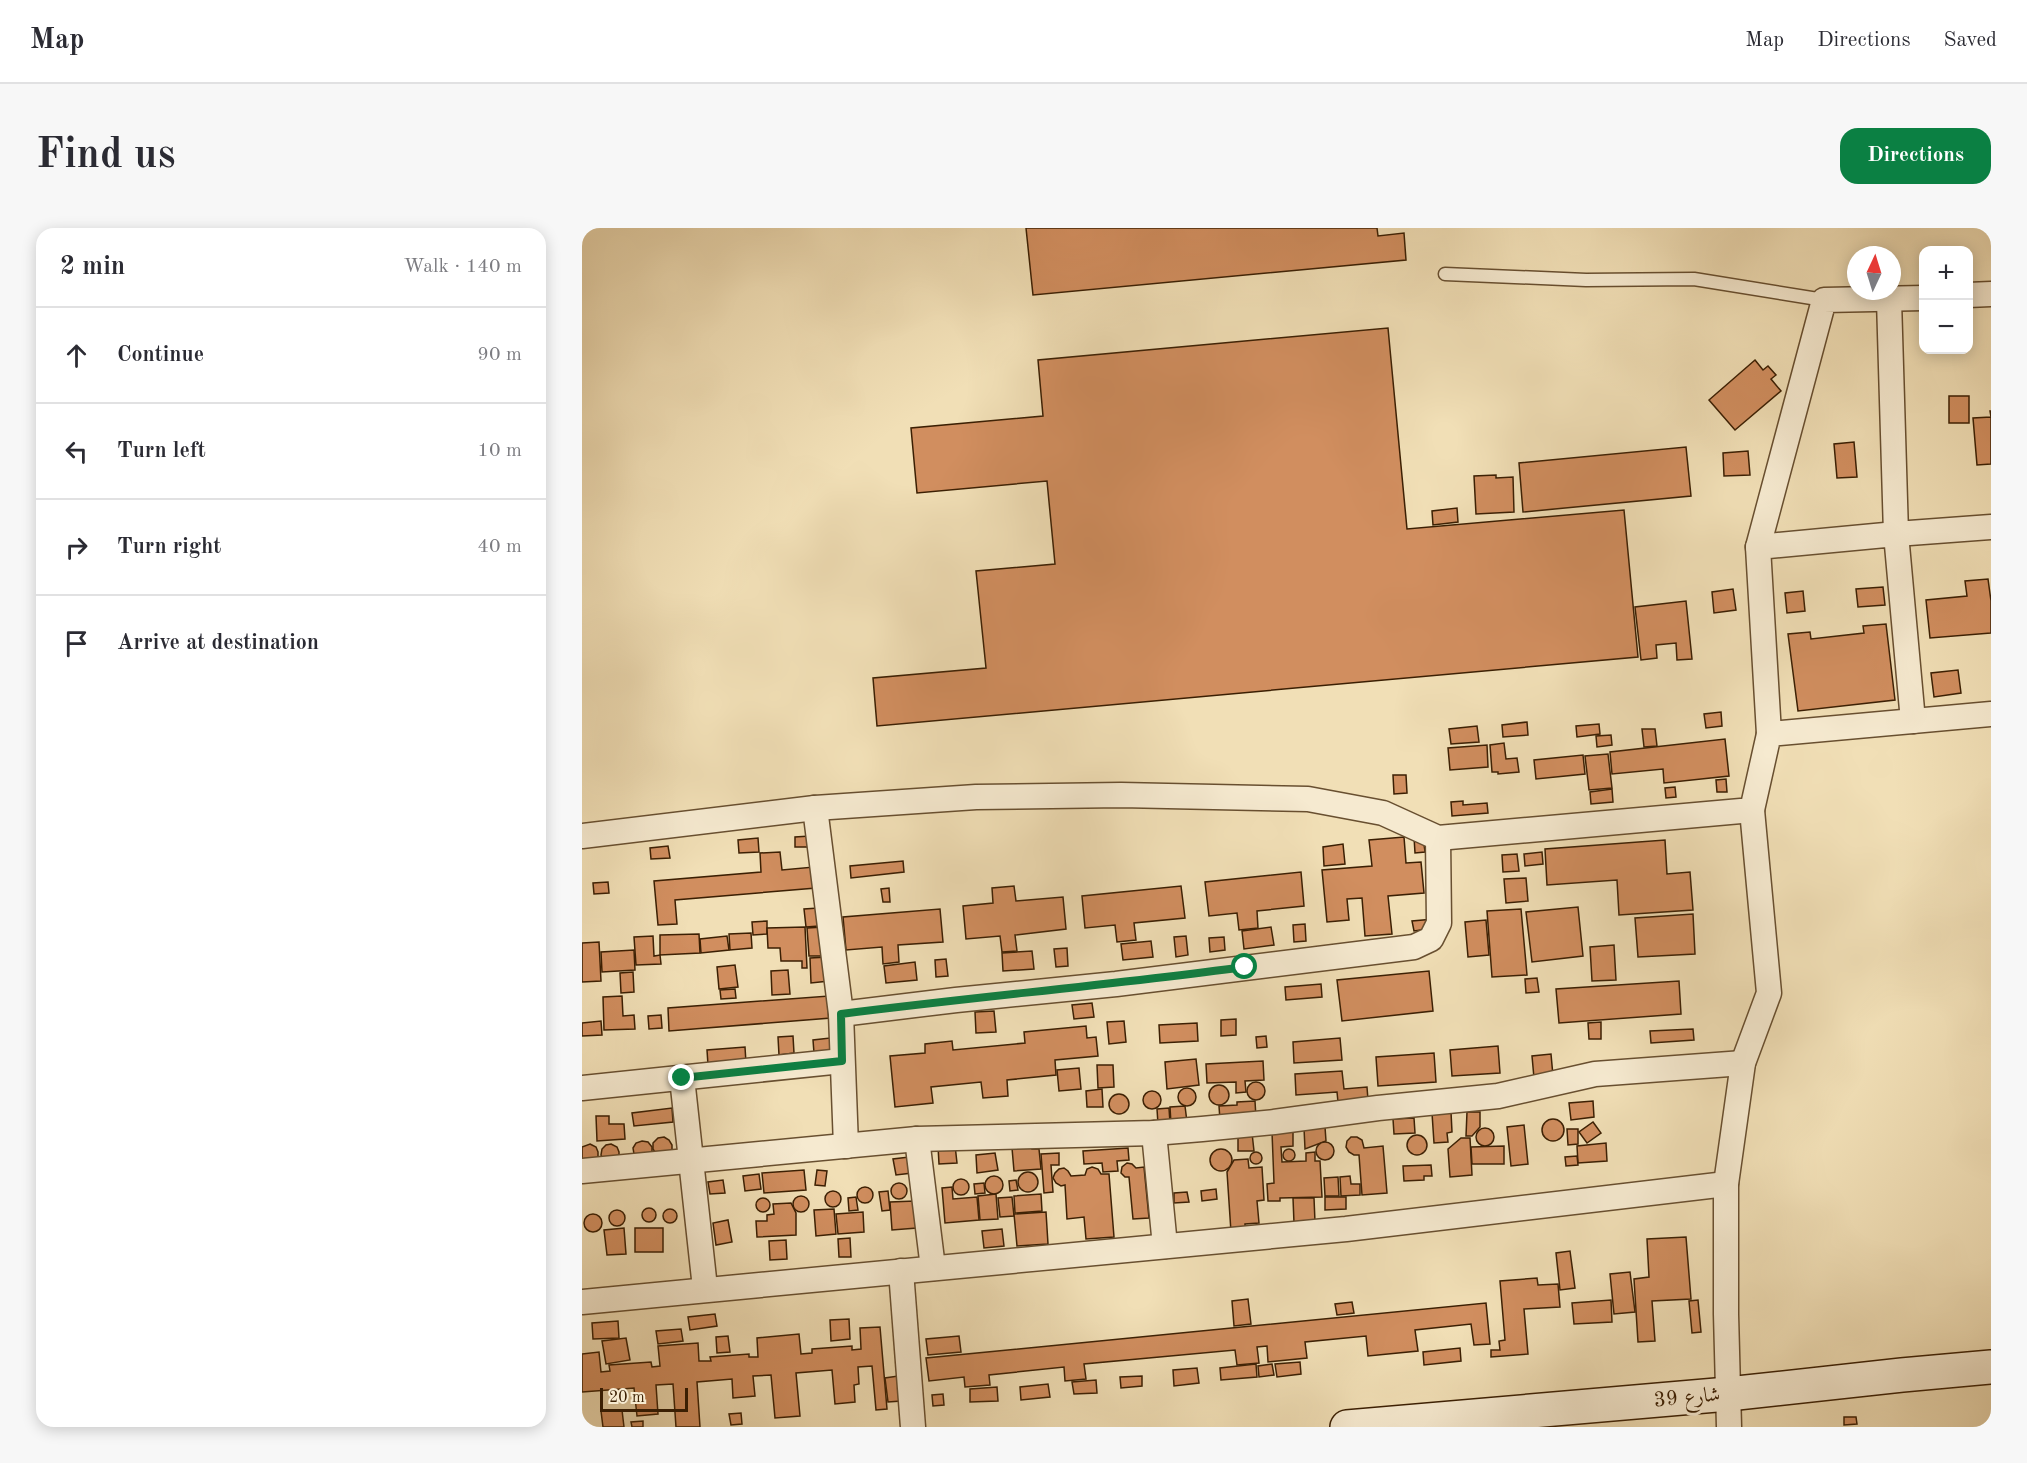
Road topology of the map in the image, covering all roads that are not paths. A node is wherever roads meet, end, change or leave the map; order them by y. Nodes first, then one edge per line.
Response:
1 (1445, 274) dead end
2 (1991, 294) edge
3 (1973, 295) edge
4 (1919, 298) edge
5 (1901, 299) edge
6 (1824, 300) junction
7 (1847, 300) edge
8 (1889, 300) edge
9 (1991, 527) edge
10 (1896, 534) junction
11 (1758, 547) junction
12 (1991, 714) edge
13 (1913, 721) junction
14 (1769, 734) junction
15 (815, 808) junction
16 (1752, 810) junction
17 (582, 836) edge
18 (1438, 838) junction
19 (841, 1014) junction
20 (842, 1061) junction
21 (1743, 1063) junction
22 (682, 1078) junction
23 (582, 1088) edge
24 (1154, 1133) junction
25 (917, 1139) junction
26 (846, 1146) junction
27 (691, 1161) junction
28 (582, 1171) edge
29 (1726, 1184) junction
30 (1165, 1246) junction
31 (933, 1268) junction
32 (901, 1271) junction
33 (705, 1288) junction
34 (582, 1302) edge
35 (1991, 1367) edge
36 (1728, 1394) junction
37 (913, 1427) edge
38 (1347, 1427) edge
39 (1729, 1427) edge

1 - 6 lane
2 - 3 street
4 - 5 street
6 - 7 street
6 - 11 street
8 - 10 street
9 - 10 street
10 - 11 street
10 - 13 street
11 - 14 street
12 - 13 street
13 - 14 street
14 - 16 street
15 - 17 street
15 - 18 street
15 - 19 street
16 - 18 street
16 - 21 street
18 - 19 street
19 - 20 street
20 - 22 street
20 - 26 street
21 - 24 street
21 - 29 street
22 - 23 street
22 - 27 street
24 - 25 street
24 - 30 street
25 - 26 street
25 - 31 street
26 - 27 street
27 - 28 street
27 - 33 street
29 - 30 street
29 - 36 street
30 - 31 street
31 - 32 street
32 - 33 street
32 - 37 street
33 - 34 street
35 - 36 street, شارع 39
36 - 38 street, شارع 39
36 - 39 street

